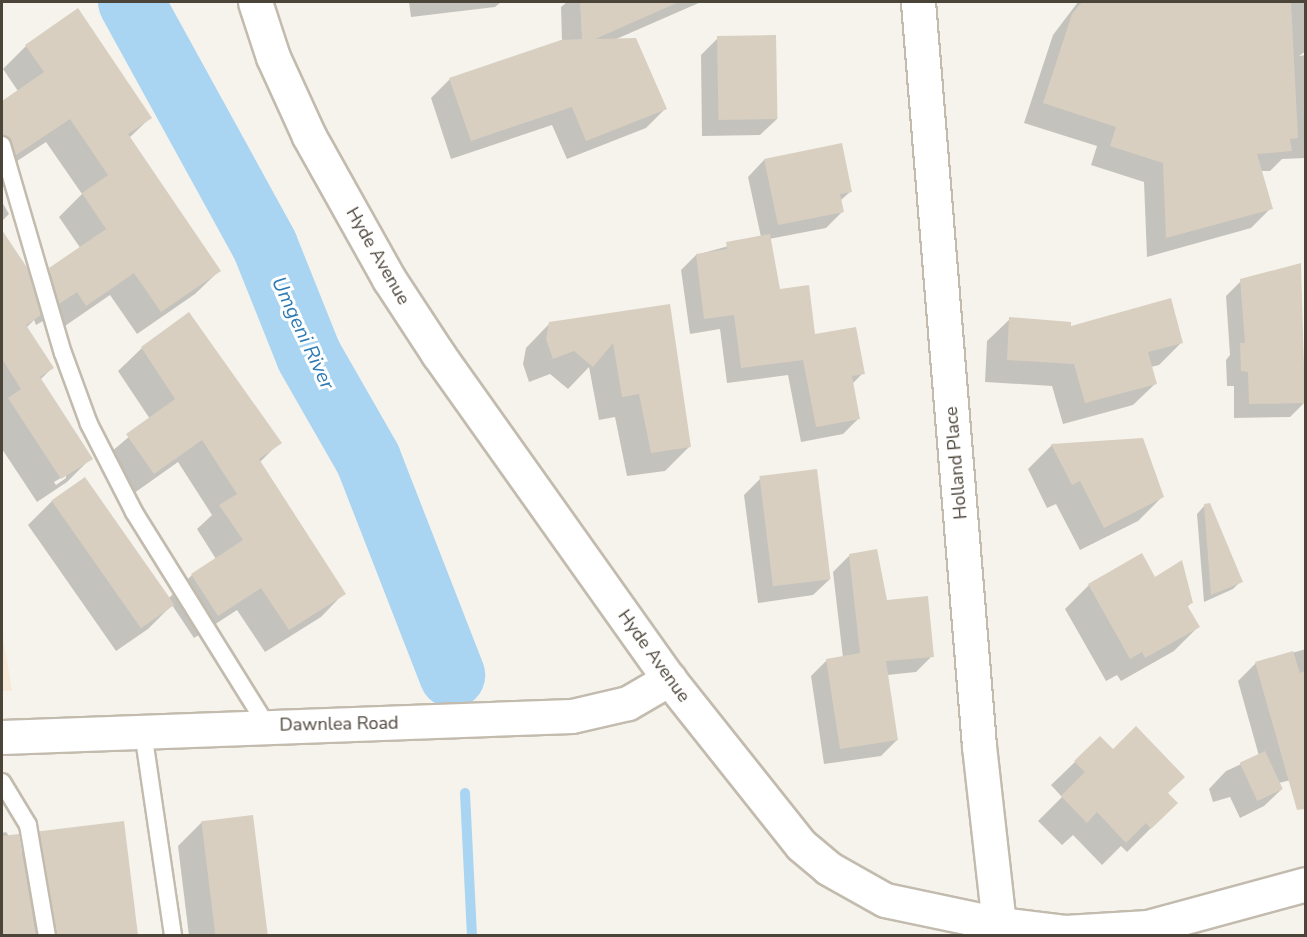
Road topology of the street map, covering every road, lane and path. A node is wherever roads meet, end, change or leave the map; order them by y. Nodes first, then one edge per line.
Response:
1 (255, 2) edge
2 (918, 2) edge
3 (2, 145) edge
4 (669, 679) junction
5 (267, 726) junction
6 (144, 732) junction
7 (2, 737) edge
8 (2, 782) edge
9 (1305, 884) edge
10 (999, 924) junction
11 (47, 936) edge
12 (173, 936) edge

1 - 4 street, Hyde Avenue
2 - 10 street, Holland Place
3 - 5 lane
4 - 5 street, Dawnlea Road
4 - 10 street, Hyde Avenue
5 - 6 street, Dawnlea Road
6 - 7 street, Dawnlea Road
6 - 12 lane
8 - 11 lane
9 - 10 street, Hyde Avenue

